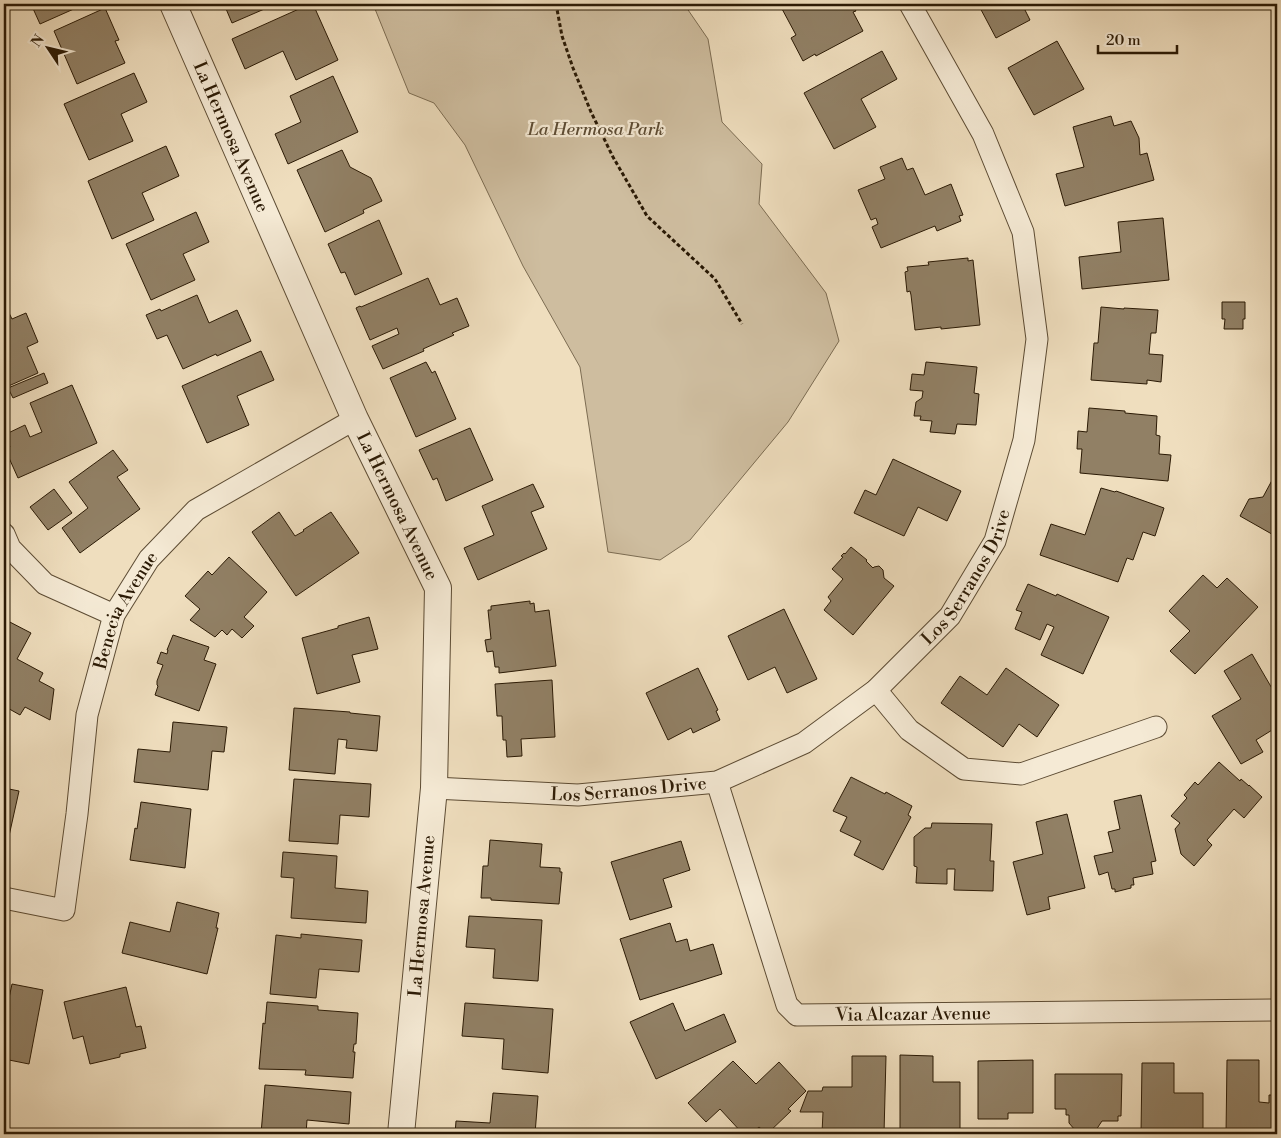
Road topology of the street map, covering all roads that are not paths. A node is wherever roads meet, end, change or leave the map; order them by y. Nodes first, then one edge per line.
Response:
1 (173, 4) edge
2 (910, 4) edge
3 (355, 419) junction
4 (4, 534) edge
5 (114, 615) junction
6 (876, 690) junction
7 (1156, 727) dead end
8 (718, 782) junction
9 (434, 788) junction
10 (4, 898) edge
11 (1277, 1010) edge
12 (401, 1134) edge

1 - 3 street, La Hermosa Avenue
2 - 6 street, Los Serranos Drive
3 - 5 street, Benecia Avenue
3 - 9 street, La Hermosa Avenue
4 - 5 street
5 - 10 street, Benecia Avenue
6 - 7 street
6 - 8 street, Los Serranos Drive
8 - 9 street, Los Serranos Drive
8 - 11 street, Via Alcazar Avenue
9 - 12 street, La Hermosa Avenue

